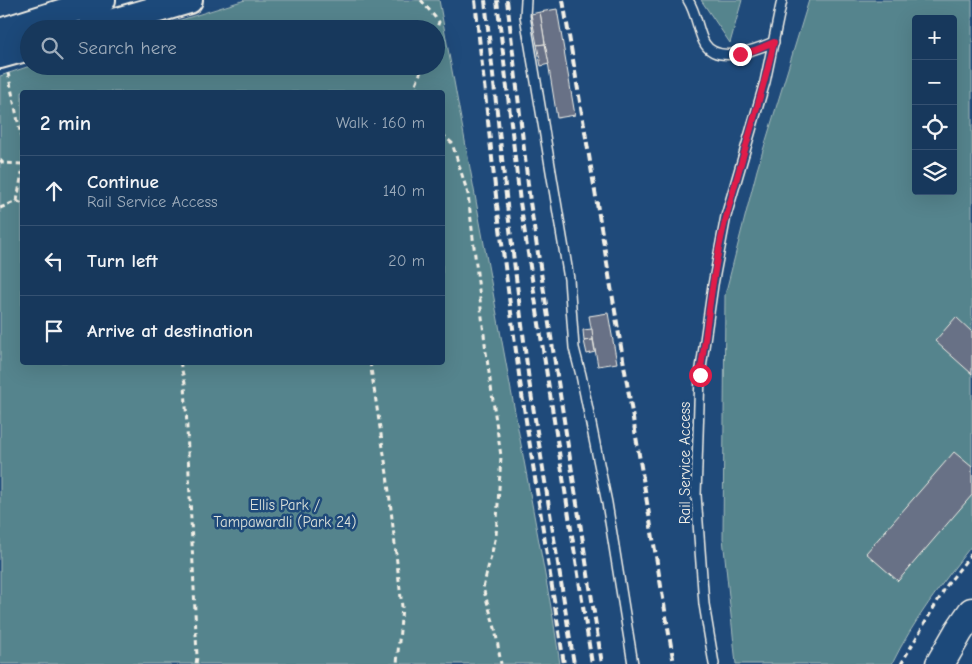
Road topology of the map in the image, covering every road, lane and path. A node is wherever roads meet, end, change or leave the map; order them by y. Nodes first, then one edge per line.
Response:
1 (102, 0) edge
2 (188, 0) edge
3 (421, 0) edge
4 (526, 0) edge
5 (688, 0) edge
6 (782, 0) edge
7 (59, 20) edge
8 (120, 20) edge
9 (437, 20) edge
10 (20, 39) edge
11 (774, 42) junction
12 (2, 47) edge
13 (20, 47) edge
14 (420, 75) edge
15 (418, 90) edge
16 (20, 132) edge
17 (445, 137) edge
18 (0, 160) edge
19 (20, 164) edge
20 (20, 184) edge
21 (17, 201) junction
22 (20, 203) edge
23 (0, 208) edge
24 (181, 365) edge
25 (370, 365) edge
26 (972, 553) edge
27 (972, 612) edge
28 (196, 664) edge
29 (397, 664) edge
30 (501, 664) edge
31 (633, 664) edge
32 (714, 664) edge
33 (901, 664) edge
34 (940, 664) edge

1 - 7 main road
2 - 8 main road
3 - 9 path
4 - 31 lane
5 - 11 lane
6 - 11 lane, Rail Service Access
10 - 12 main road
11 - 32 lane, Rail Service Access
12 - 13 main road
12 - 16 path
14 - 15 path
17 - 30 path
18 - 19 path
20 - 21 path
21 - 22 path
21 - 23 path
24 - 28 path
25 - 29 path
26 - 33 path
27 - 34 highway

